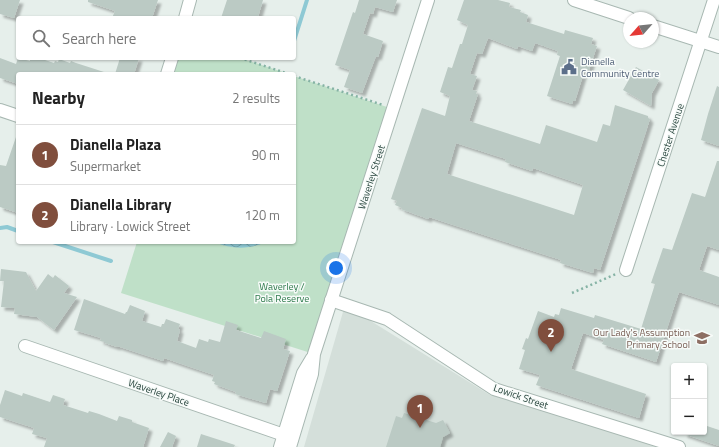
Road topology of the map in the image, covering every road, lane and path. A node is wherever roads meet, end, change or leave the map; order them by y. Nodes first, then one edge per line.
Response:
1 (190, 0) edge
2 (428, 0) edge
3 (574, 0) edge
4 (714, 0) edge
5 (186, 16) edge
6 (623, 16) edge
7 (659, 28) edge
8 (701, 42) junction
9 (719, 47) edge
10 (171, 60) edge
11 (246, 60) edge
12 (168, 72) edge
13 (282, 72) edge
14 (296, 77) edge
15 (393, 109) junction
16 (0, 110) edge
17 (16, 115) edge
18 (626, 270) joint
19 (572, 293) dead end
20 (332, 300) junction
21 (25, 346) dead end
22 (289, 440) edge
23 (280, 447) edge
24 (679, 447) edge

1 - 5 street
2 - 15 street, Waverley Street
3 - 6 street
4 - 8 street, Chester Avenue
7 - 8 street
8 - 9 street
8 - 18 street, Chester Avenue
10 - 12 street
11 - 13 path
14 - 15 path
15 - 20 street, Waverley Street
16 - 17 street
18 - 19 path
20 - 22 street, Waverley Street
20 - 24 street, Lowick Street
21 - 22 street, Waverley Place
22 - 23 street, Waverley Street

